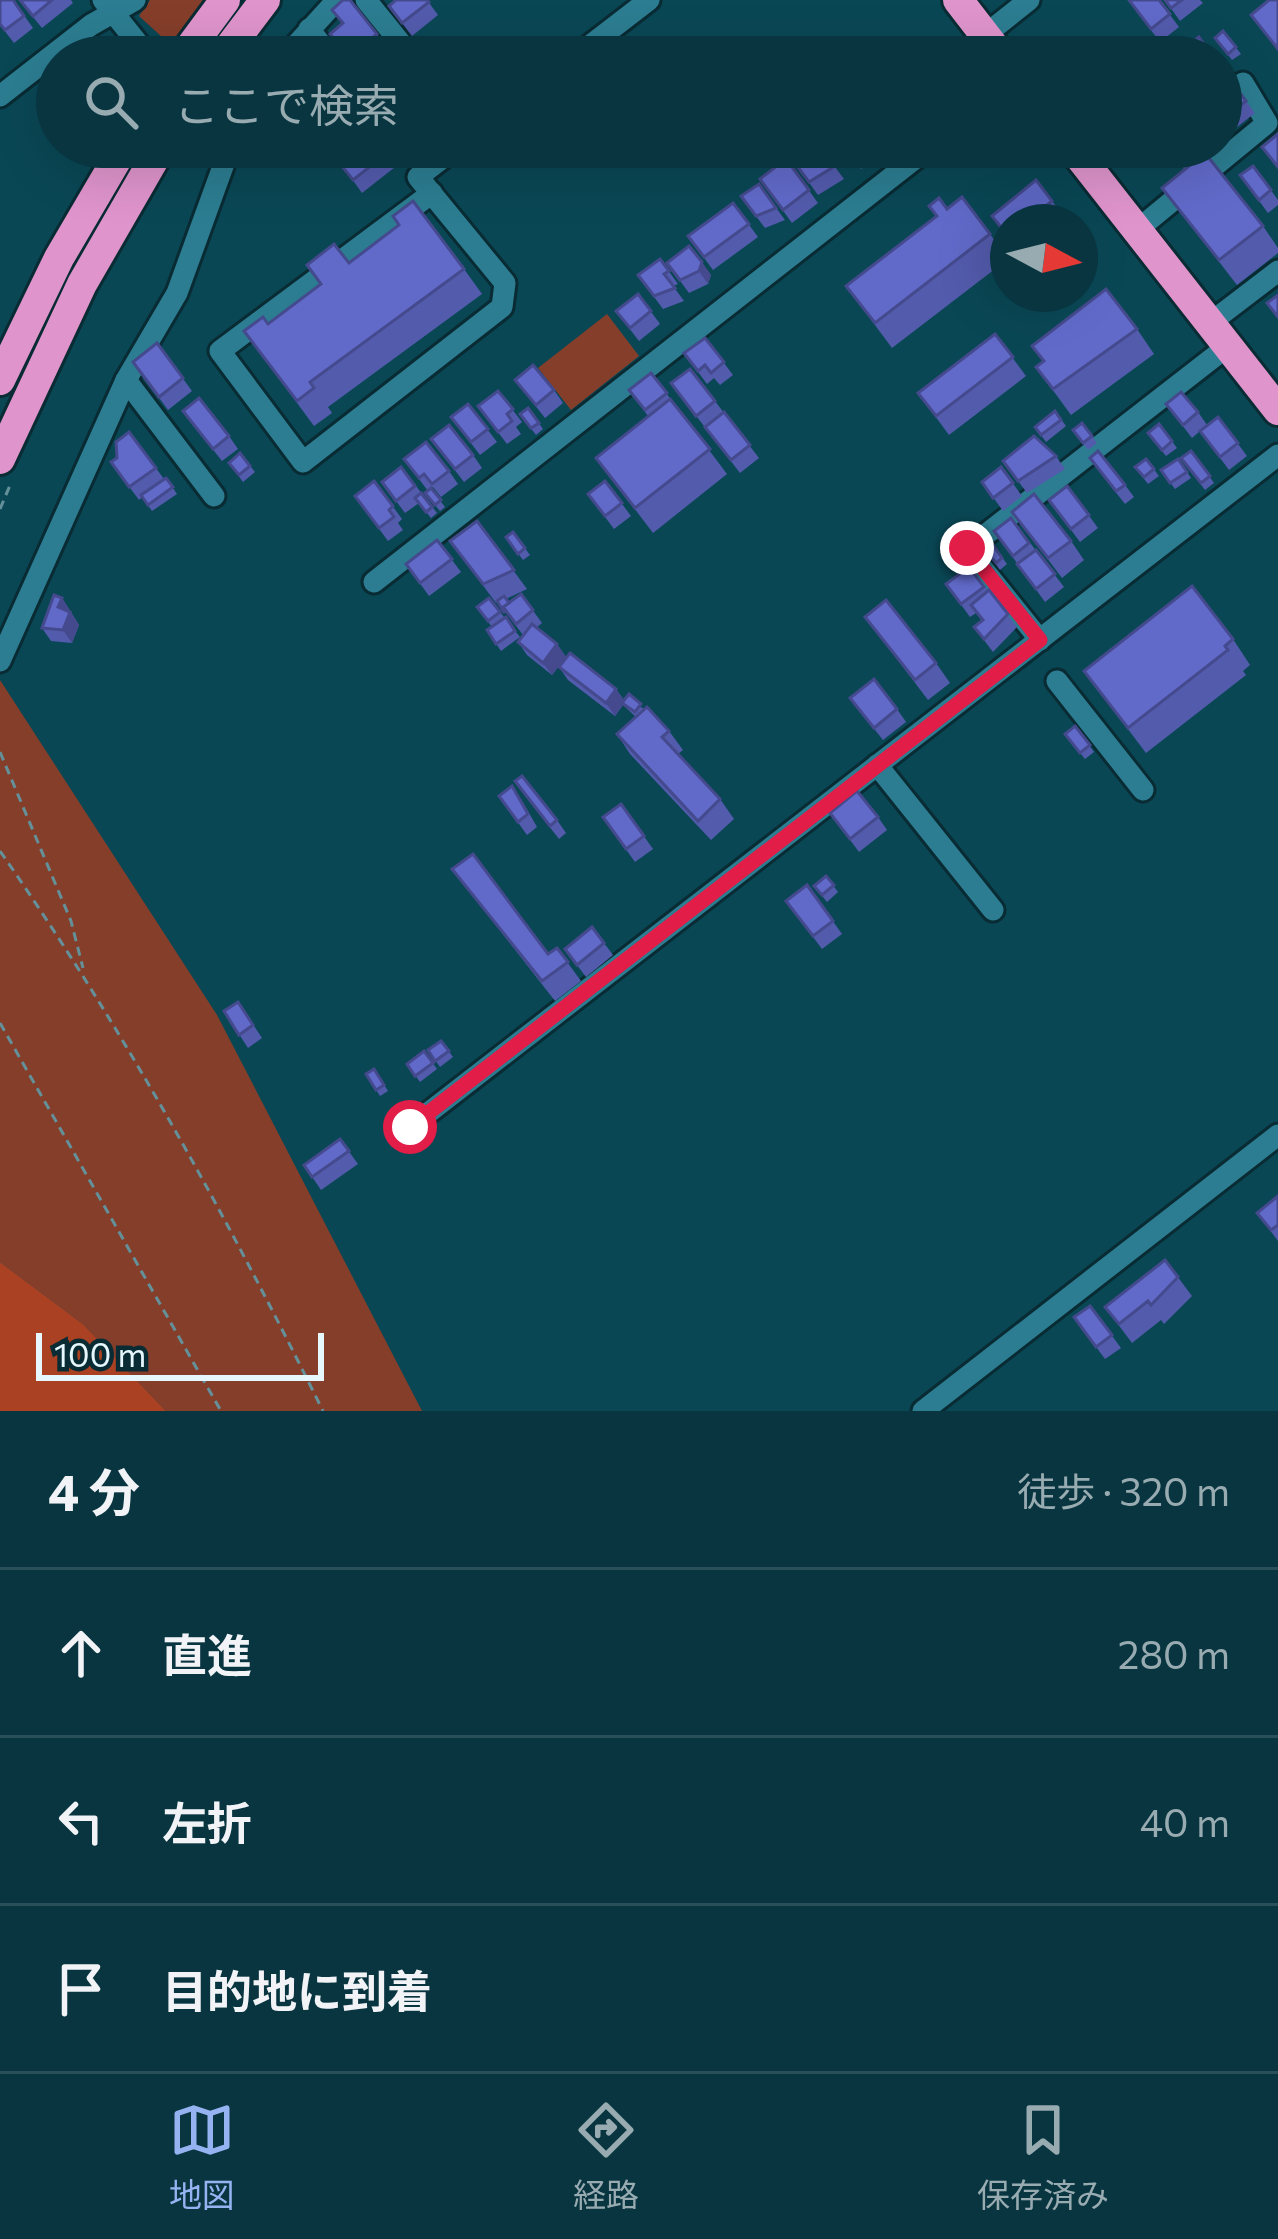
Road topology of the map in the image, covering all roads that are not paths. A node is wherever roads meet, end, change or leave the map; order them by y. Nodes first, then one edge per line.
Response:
1 (135, 0) edge
2 (225, 0) edge
3 (265, 0) edge
4 (337, 0) edge
5 (366, 0) edge
6 (649, 0) edge
7 (958, 0) edge
8 (1029, 0) edge
9 (108, 7) edge
10 (309, 29) junction
11 (73, 36) edge
12 (132, 36) edge
13 (198, 36) edge
14 (238, 36) edge
15 (303, 36) edge
16 (314, 36) edge
17 (395, 36) edge
18 (602, 36) edge
19 (985, 36) edge
20 (1001, 36) edge
21 (36, 66) edge
22 (1243, 83) dead end
23 (0, 96) edge
24 (1242, 144) edge
25 (112, 168) edge
26 (149, 168) edge
27 (222, 168) edge
28 (430, 168) edge
29 (903, 168) edge
30 (1089, 168) edge
31 (1213, 168) edge
32 (432, 193) junction
33 (1138, 230) junction
34 (1278, 271) edge
35 (1219, 334) junction
36 (0, 380) edge
37 (127, 380) junction
38 (1274, 398) edge
39 (1278, 454) edge
40 (0, 460) edge
41 (214, 496) dead end
42 (374, 582) dead end
43 (1040, 640) junction
44 (0, 661) edge
45 (1058, 680) dead end
46 (878, 765) junction
47 (1143, 790) dead end
48 (993, 910) dead end
49 (410, 1127) dead end
50 (1278, 1135) edge
51 (923, 1411) edge

1 - 9 street
2 - 13 highway
3 - 14 highway
4 - 10 street
5 - 17 street
6 - 18 street
7 - 19 highway
8 - 20 street
9 - 11 street
9 - 12 street
10 - 15 street
10 - 16 street
21 - 23 street
22 - 24 street
25 - 36 highway
26 - 40 highway
27 - 37 street
28 - 32 street
29 - 42 street
30 - 33 highway
31 - 33 street
32 - 32 street
33 - 35 highway
34 - 35 street
35 - 38 highway
35 - 43 street
37 - 41 street
37 - 44 street
39 - 43 street
43 - 46 street
45 - 47 street
46 - 48 street
46 - 49 street
50 - 51 street

